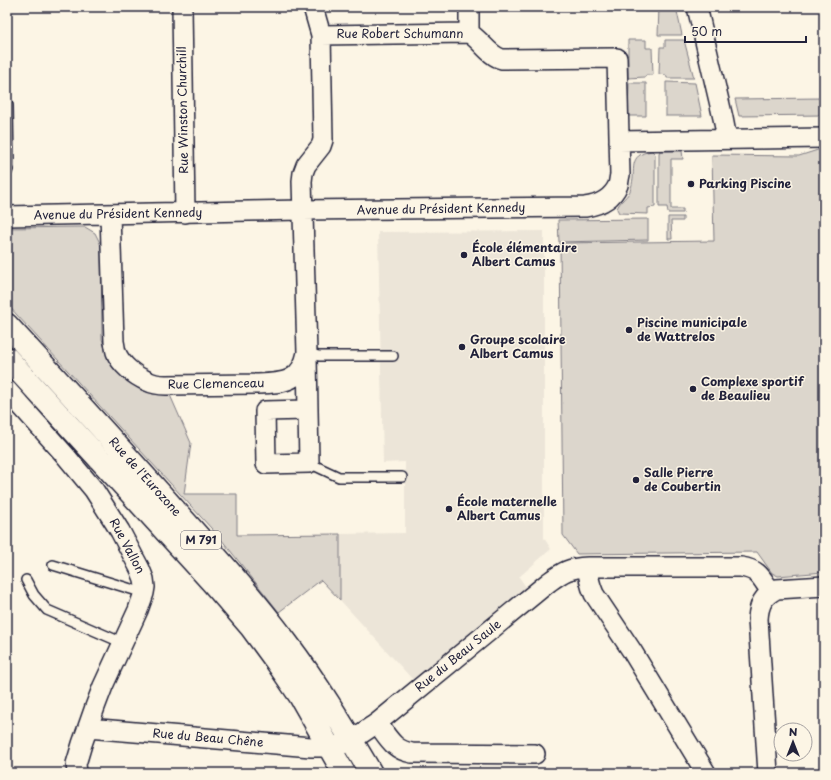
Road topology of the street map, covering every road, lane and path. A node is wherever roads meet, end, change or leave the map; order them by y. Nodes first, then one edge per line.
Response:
1 (182, 7) edge
2 (313, 7) edge
3 (469, 7) edge
4 (697, 7) edge
5 (470, 33) junction
6 (321, 35) junction
7 (7, 105) edge
8 (824, 138) edge
9 (727, 139) junction
10 (619, 141) junction
11 (7, 172) edge
12 (302, 210) junction
13 (185, 212) junction
14 (110, 214) junction
15 (7, 216) edge
16 (7, 325) edge
17 (307, 353) junction
18 (393, 356) dead end
19 (7, 358) edge
20 (7, 390) edge
21 (307, 410) junction
22 (309, 463) junction
23 (402, 477) dead end
24 (53, 565) dead end
25 (588, 567) junction
26 (26, 580) dead end
27 (824, 586) edge
28 (771, 592) junction
29 (144, 593) junction
30 (123, 643) junction
31 (377, 723) junction
32 (88, 728) junction
33 (351, 740) junction
34 (329, 747) junction
35 (535, 754) dead end
36 (703, 772) edge
37 (77, 773) edge
38 (344, 773) edge
39 (371, 773) edge
40 (768, 773) edge

1 - 13 street, Rue Winston Churchill
2 - 6 street
3 - 5 street
4 - 9 street
5 - 6 street, Rue Robert Schumann
5 - 10 street, Rue Robert Schumann
6 - 12 street, Rue Robert Schumann
7 - 11 lane
8 - 9 street
9 - 10 street
10 - 12 street, Avenue du Président Kennedy
12 - 13 street, Avenue du Président Kennedy
12 - 17 street, Rue Clemenceau
13 - 14 street, Avenue du Président Kennedy
14 - 15 street, Avenue du Président Kennedy
14 - 17 street, Rue Clemenceau
16 - 33 main road, Rue de l'Eurozone / M 791
17 - 18 lane
17 - 21 street, Rue Clemenceau
19 - 34 main road, Rue de l'Eurozone / M 791
20 - 29 street, Rue Vallon
21 - 22 street, Rue Clemenceau
21 - 22 street
22 - 23 lane
24 - 29 lane
25 - 28 street, Rue du Beau Saule
25 - 31 street, Rue du Beau Saule
25 - 36 street
26 - 30 lane
27 - 28 street
28 - 40 street
29 - 30 street, Rue Vallon
30 - 32 street, Rue Vallon
31 - 33 street, Rue du Beau Saule
31 - 35 street
32 - 34 street, Rue du Beau Chêne
32 - 37 street, Rue Vallon
33 - 34 street, Rue du Beau Saule
33 - 39 main road, Rue de l'Eurozone / M 791
34 - 38 main road, Rue de l'Eurozone / M 791

